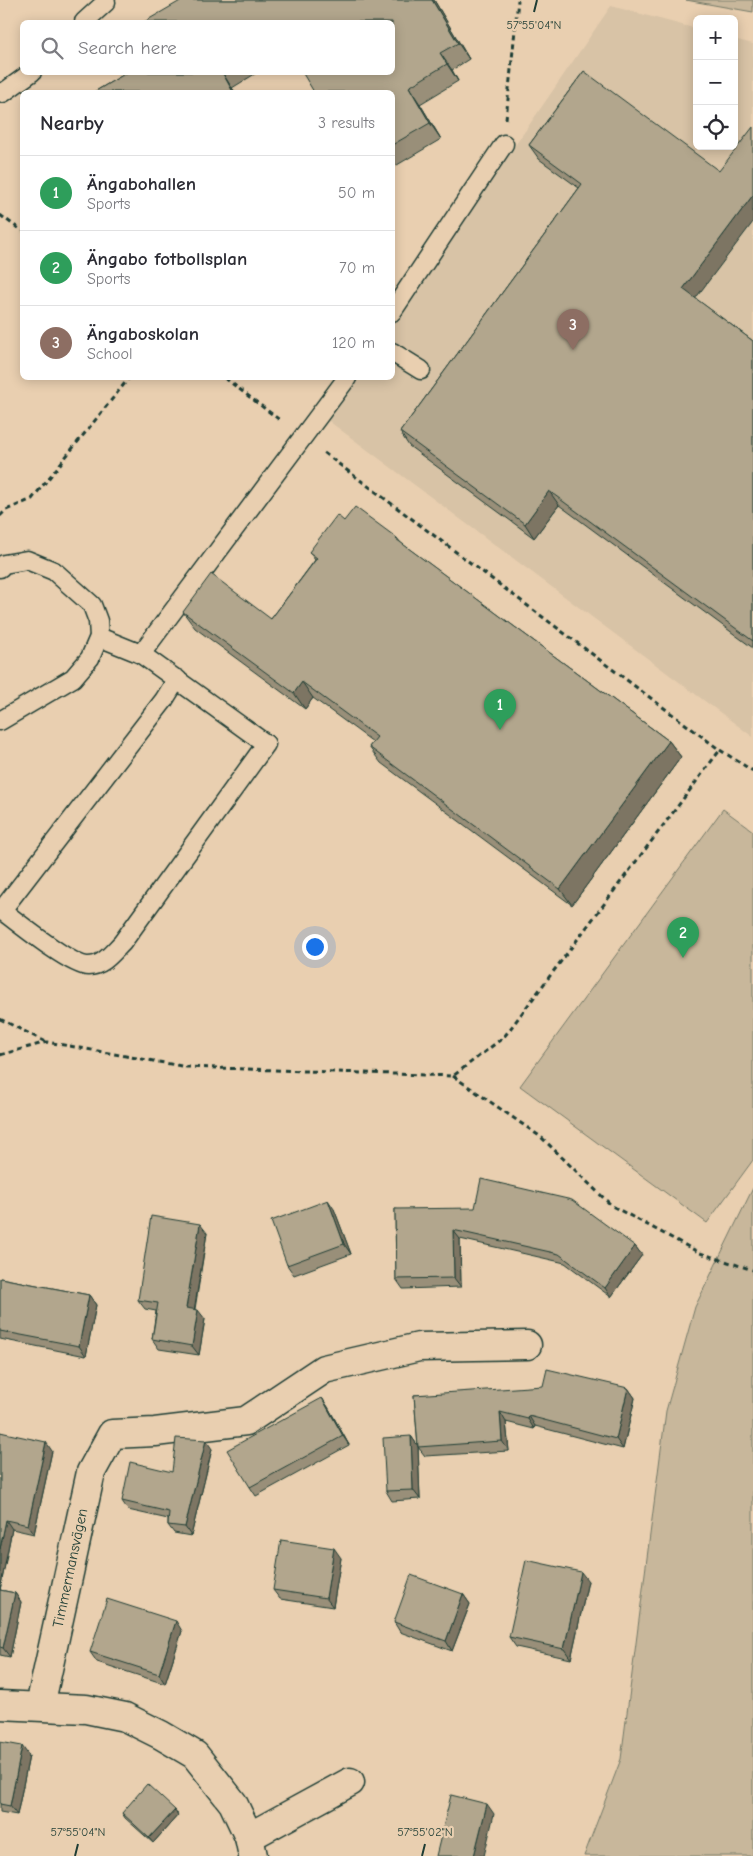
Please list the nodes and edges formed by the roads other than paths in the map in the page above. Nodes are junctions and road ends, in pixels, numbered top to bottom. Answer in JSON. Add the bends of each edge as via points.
{"nodes":[{"id":1,"x":106,"y":2,"type":"dead end"},
{"id":2,"x":86,"y":20,"type":"edge"},
{"id":3,"x":28,"y":75,"type":"edge"},
{"id":4,"x":0,"y":92,"type":"edge"},
{"id":5,"x":504,"y":144,"type":"road end"},
{"id":6,"x":395,"y":308,"type":"edge"},
{"id":7,"x":395,"y":354,"type":"edge"},
{"id":8,"x":421,"y":370,"type":"dead end"},
{"id":9,"x":346,"y":380,"type":"edge"},
{"id":10,"x":0,"y":568,"type":"edge"},
{"id":11,"x":99,"y":637,"type":"junction"},
{"id":12,"x":141,"y":654,"type":"junction"},
{"id":13,"x":177,"y":680,"type":"junction"},
{"id":14,"x":0,"y":720,"type":"edge"},
{"id":15,"x":1,"y":910,"type":"edge"},
{"id":16,"x":527,"y":1345,"type":"dead end"},
{"id":17,"x":0,"y":1705,"type":"edge"},
{"id":18,"x":40,"y":1706,"type":"junction"},
{"id":19,"x":350,"y":1782,"type":"dead end"},
{"id":20,"x":251,"y":1847,"type":"edge"}],
"edges":[{"from":1,"to":2,"type":"lane"},
{"from":3,"to":4,"type":"lane"},
{"from":5,"to":6,"type":"lane"},
{"from":7,"to":8,"type":"lane"},
{"from":9,"to":12,"type":"lane"},
{"from":10,"to":11,"type":"lane","via":[[4,564],[27,560],[54,572],[92,605],[98,620]]},
{"from":11,"to":12,"type":"lane"},
{"from":11,"to":14,"type":"lane","via":[[90,658],[73,678]]},
{"from":12,"to":13,"type":"lane"},
{"from":13,"to":15,"type":"lane"},
{"from":13,"to":15,"type":"lane","via":[[266,744],[122,943],[102,963],[86,966],[65,956]]},
{"from":16,"to":18,"type":"street","name":"Timmermansvägen","via":[[419,1347],[324,1369],[246,1421],[112,1434],[91,1472]]},
{"from":17,"to":18,"type":"street"},
{"from":18,"to":20,"type":"street","via":[[86,1709],[125,1717],[195,1755],[233,1804]]},
{"from":19,"to":20,"type":"street"}]}
